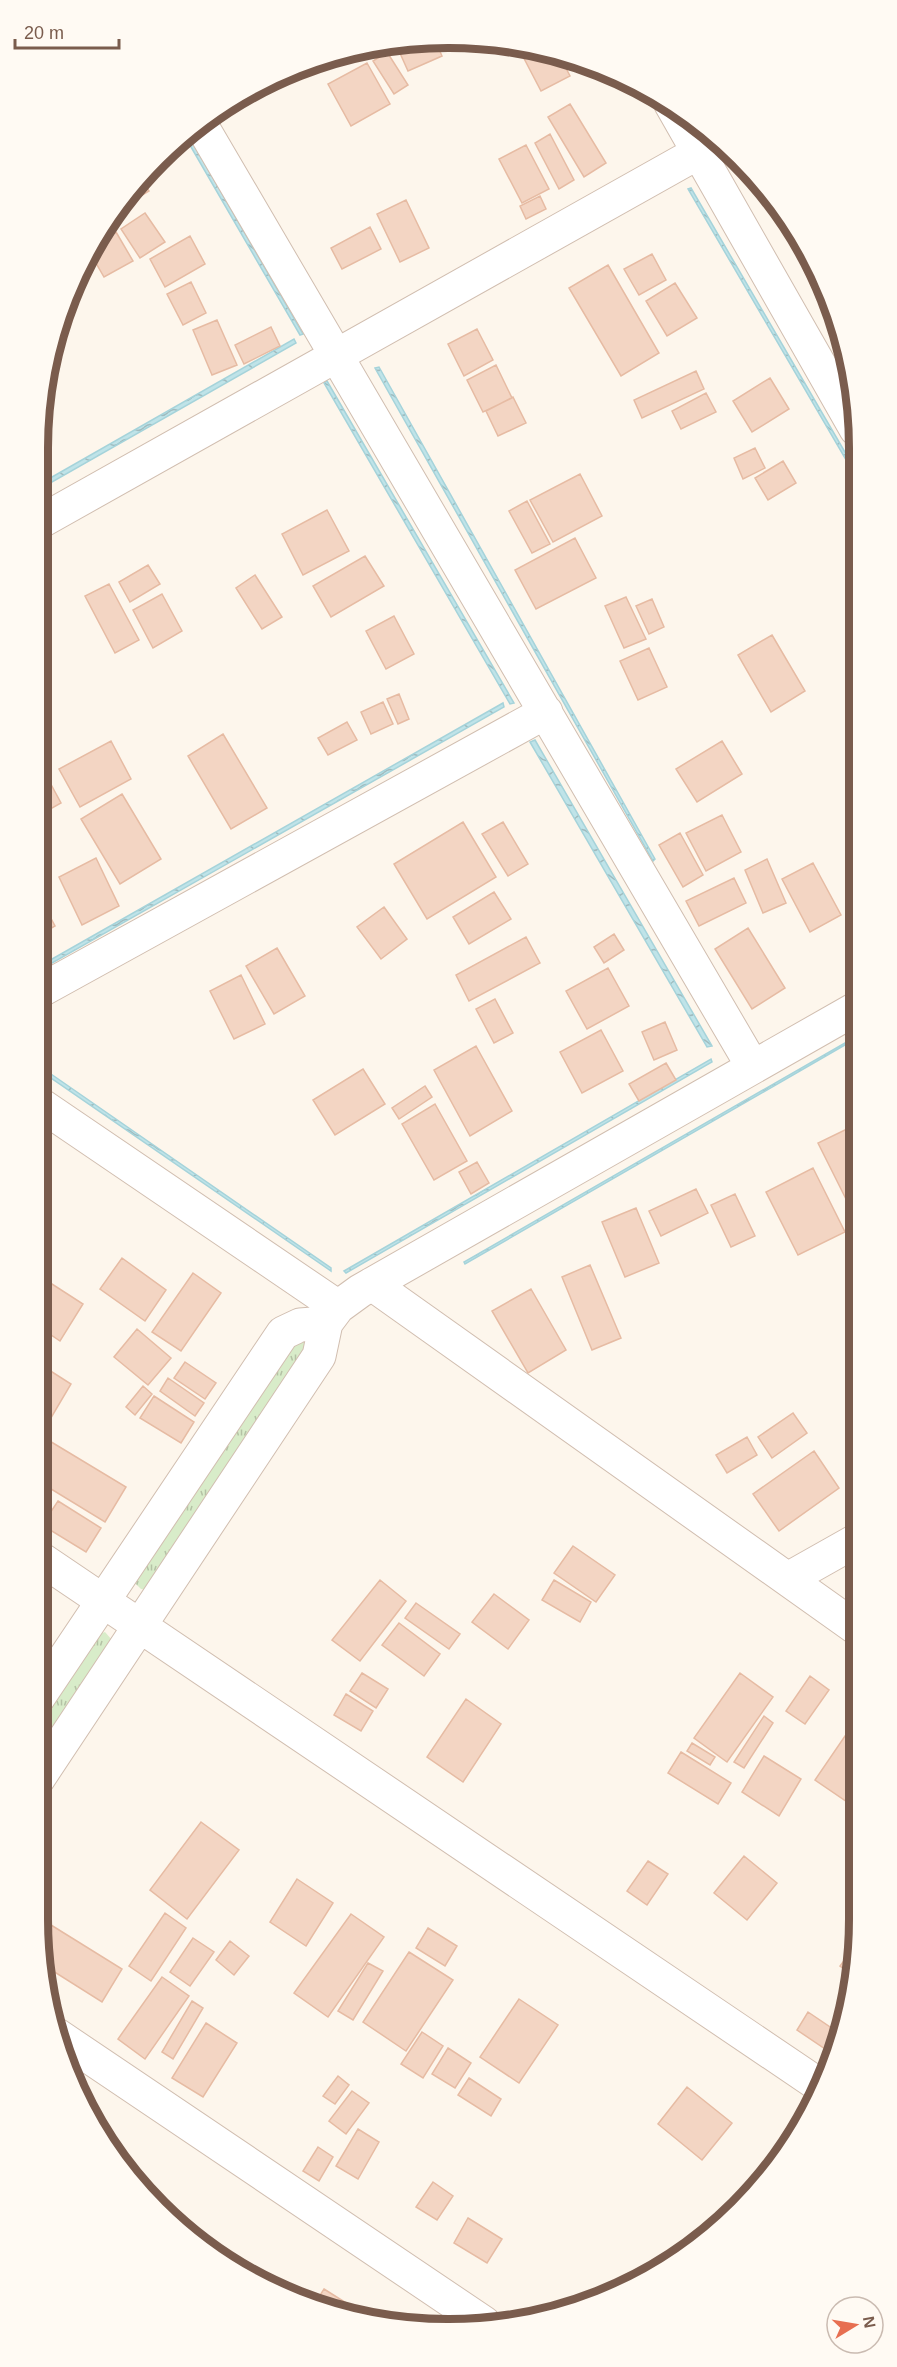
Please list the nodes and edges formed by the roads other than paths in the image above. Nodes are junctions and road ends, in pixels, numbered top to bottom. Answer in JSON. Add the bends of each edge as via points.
{"nodes":[{"id":1,"x":205,"y":131,"type":"edge"},
{"id":2,"x":697,"y":135,"type":"edge"},
{"id":3,"x":708,"y":148,"type":"edge"},
{"id":4,"x":336,"y":356,"type":"junction"},
{"id":5,"x":847,"y":412,"type":"edge"},
{"id":6,"x":48,"y":517,"type":"edge"},
{"id":7,"x":546,"y":712,"type":"junction"},
{"id":8,"x":48,"y":986,"type":"edge"},
{"id":9,"x":849,"y":1013,"type":"edge"},
{"id":10,"x":753,"y":1067,"type":"junction"},
{"id":11,"x":48,"y":1110,"type":"edge"},
{"id":12,"x":372,"y":1284,"type":"junction"},
{"id":13,"x":332,"y":1315,"type":"junction"},
{"id":14,"x":849,"y":1545,"type":"edge"},
{"id":15,"x":48,"y":1564,"type":"edge"},
{"id":16,"x":788,"y":1579,"type":"junction"},
{"id":17,"x":103,"y":1600,"type":"junction"},
{"id":18,"x":849,"y":1623,"type":"edge"},
{"id":19,"x":140,"y":1625,"type":"junction"},
{"id":20,"x":48,"y":1683,"type":"edge"},
{"id":21,"x":48,"y":1764,"type":"edge"},
{"id":22,"x":68,"y":2042,"type":"edge"},
{"id":23,"x":814,"y":2082,"type":"edge"},
{"id":24,"x":476,"y":2318,"type":"edge"}],
"edges":[{"from":1,"to":4,"type":"street"},
{"from":2,"to":3,"type":"street"},
{"from":3,"to":4,"type":"street"},
{"from":3,"to":5,"type":"street"},
{"from":4,"to":6,"type":"street"},
{"from":4,"to":7,"type":"street"},
{"from":7,"to":8,"type":"street"},
{"from":7,"to":10,"type":"street"},
{"from":9,"to":10,"type":"street"},
{"from":10,"to":12,"type":"street"},
{"from":11,"to":13,"type":"street"},
{"from":12,"to":13,"type":"street"},
{"from":12,"to":16,"type":"street"},
{"from":13,"to":17,"type":"street","via":[[283,1333]]},
{"from":13,"to":19,"type":"street","via":[[319,1356]]},
{"from":14,"to":16,"type":"street"},
{"from":15,"to":17,"type":"street"},
{"from":16,"to":18,"type":"street"},
{"from":17,"to":19,"type":"street"},
{"from":17,"to":20,"type":"street"},
{"from":19,"to":21,"type":"street"},
{"from":19,"to":23,"type":"street"},
{"from":22,"to":24,"type":"street"}]}
